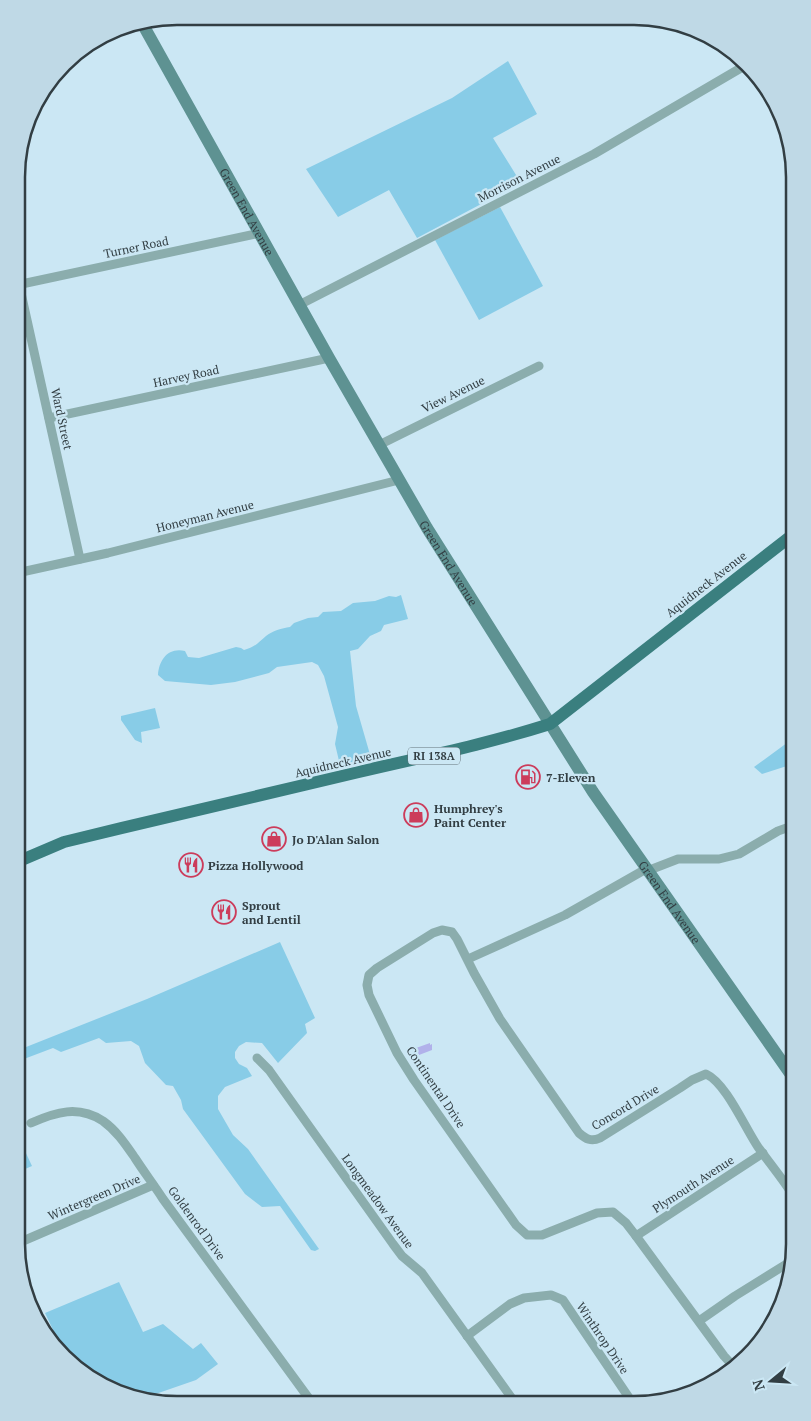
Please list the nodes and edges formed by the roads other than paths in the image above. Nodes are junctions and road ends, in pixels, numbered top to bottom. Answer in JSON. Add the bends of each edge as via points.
{"nodes":[{"id":1,"x":145,"y":29,"type":"edge"},
{"id":2,"x":740,"y":69,"type":"edge"},
{"id":3,"x":260,"y":233,"type":"junction"},
{"id":4,"x":25,"y":283,"type":"edge"},
{"id":5,"x":299,"y":305,"type":"junction"},
{"id":6,"x":25,"y":314,"type":"edge"},
{"id":7,"x":329,"y":358,"type":"junction"},
{"id":8,"x":539,"y":366,"type":"dead end"},
{"id":9,"x":49,"y":418,"type":"junction"},
{"id":10,"x":379,"y":445,"type":"junction"},
{"id":11,"x":399,"y":480,"type":"junction"},
{"id":12,"x":786,"y":540,"type":"edge"},
{"id":13,"x":80,"y":559,"type":"junction"},
{"id":14,"x":25,"y":571,"type":"edge"},
{"id":15,"x":550,"y":724,"type":"junction"},
{"id":16,"x":786,"y":828,"type":"edge"},
{"id":17,"x":25,"y":859,"type":"edge"},
{"id":18,"x":647,"y":870,"type":"junction"},
{"id":19,"x":468,"y":960,"type":"junction"},
{"id":20,"x":257,"y":1058,"type":"dead end"},
{"id":21,"x":786,"y":1068,"type":"edge"},
{"id":22,"x":32,"y":1123,"type":"dead end"},
{"id":23,"x":763,"y":1153,"type":"junction"},
{"id":24,"x":153,"y":1184,"type":"junction"},
{"id":25,"x":786,"y":1186,"type":"edge"},
{"id":26,"x":636,"y":1236,"type":"junction"},
{"id":27,"x":25,"y":1240,"type":"edge"},
{"id":28,"x":784,"y":1265,"type":"edge"},
{"id":29,"x":699,"y":1321,"type":"junction"},
{"id":30,"x":467,"y":1336,"type":"junction"},
{"id":31,"x":729,"y":1362,"type":"edge"},
{"id":32,"x":307,"y":1396,"type":"edge"},
{"id":33,"x":510,"y":1396,"type":"edge"},
{"id":34,"x":628,"y":1396,"type":"edge"}],
"edges":[{"from":1,"to":3,"type":"main road","name":"Green End Avenue"},
{"from":2,"to":5,"type":"street","name":"Morrison Avenue","via":[[594,154]]},
{"from":3,"to":4,"type":"street","name":"Turner Road"},
{"from":3,"to":5,"type":"main road","name":"Green End Avenue"},
{"from":5,"to":7,"type":"main road","name":"Green End Avenue"},
{"from":6,"to":9,"type":"street","name":"Ward Street"},
{"from":7,"to":9,"type":"street","name":"Harvey Road"},
{"from":7,"to":10,"type":"main road","name":"Green End Avenue"},
{"from":8,"to":10,"type":"street","name":"View Avenue"},
{"from":9,"to":13,"type":"street","name":"Ward Street"},
{"from":10,"to":11,"type":"main road","name":"Green End Avenue"},
{"from":11,"to":13,"type":"street","name":"Honeyman Avenue"},
{"from":11,"to":15,"type":"main road","name":"Green End Avenue"},
{"from":12,"to":15,"type":"main road","name":"Aquidneck Avenue","number":"RI 138A"},
{"from":13,"to":14,"type":"street","name":"Honeyman Avenue"},
{"from":15,"to":17,"type":"main road","name":"Aquidneck Avenue","number":"RI 138A","via":[[434,756],[64,842]]},
{"from":15,"to":18,"type":"main road","name":"Green End Avenue"},
{"from":16,"to":18,"type":"street","via":[[739,854],[719,859],[678,859]]},
{"from":18,"to":19,"type":"street","via":[[565,915]]},
{"from":18,"to":21,"type":"main road","name":"Green End Avenue"},
{"from":19,"to":23,"type":"street","name":"Concord Drive","via":[[500,1019],[584,1138],[594,1141],[600,1138],[706,1074],[724,1092]]},
{"from":19,"to":26,"type":"street","name":"Continental Drive","via":[[452,932],[442,930],[396,955],[369,975],[369,995],[397,1053],[493,1193],[527,1235],[542,1235],[597,1214],[613,1212]]},
{"from":20,"to":30,"type":"street","name":"Longmeadow Avenue","via":[[269,1070],[402,1256],[422,1273]]},
{"from":22,"to":24,"type":"street","name":"Goldenrod Drive","via":[[66,1112],[91,1115],[119,1136]]},
{"from":23,"to":25,"type":"street","name":"Concord Drive"},
{"from":23,"to":26,"type":"street","name":"Plymouth Avenue"},
{"from":24,"to":27,"type":"street","name":"Wintergreen Drive"},
{"from":24,"to":32,"type":"street","name":"Goldenrod Drive"},
{"from":26,"to":29,"type":"street","name":"Continental Drive"},
{"from":28,"to":29,"type":"street"},
{"from":29,"to":31,"type":"street","name":"Continental Drive"},
{"from":30,"to":33,"type":"street","name":"Longmeadow Avenue"},
{"from":30,"to":34,"type":"street","name":"Winthrop Drive","via":[[510,1304],[524,1298],[551,1295],[563,1300]]}]}
